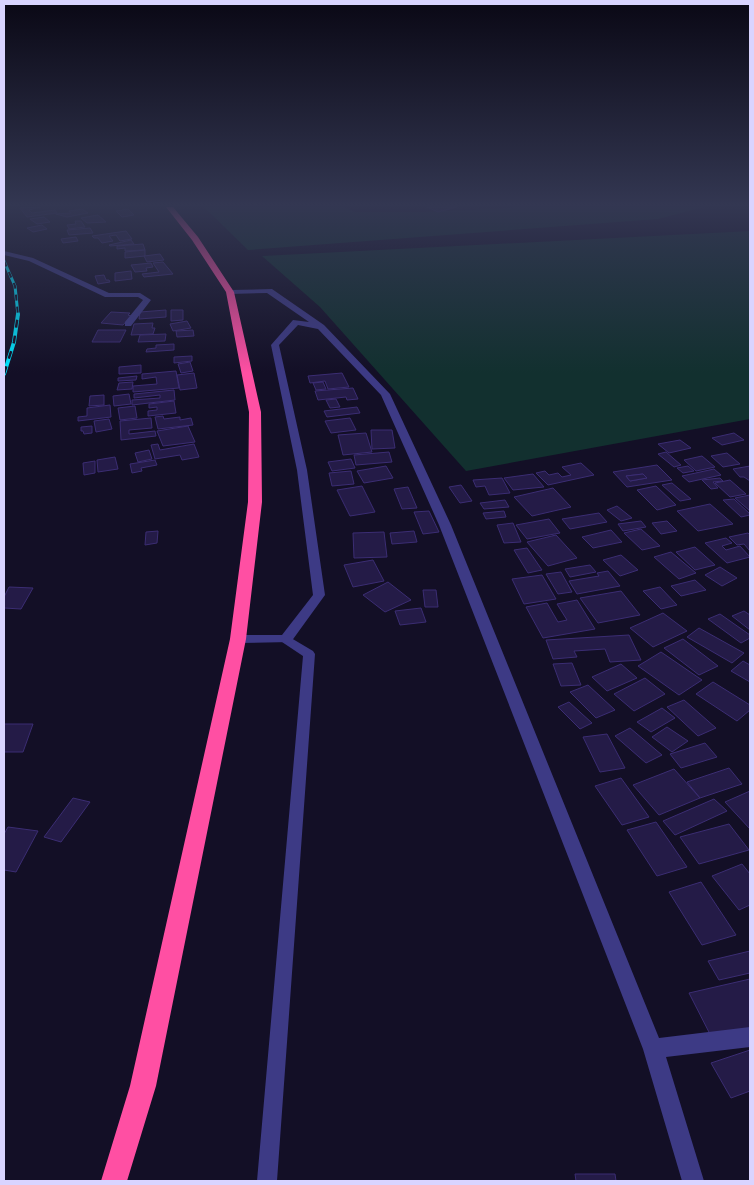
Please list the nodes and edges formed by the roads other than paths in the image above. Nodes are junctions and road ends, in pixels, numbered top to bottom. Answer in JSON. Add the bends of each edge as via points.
{"nodes":[{"id":1,"x":38,"y":262,"type":"edge"},
{"id":2,"x":210,"y":262,"type":"edge"},
{"id":3,"x":230,"y":292,"type":"junction"},
{"id":4,"x":128,"y":324,"type":"dead end"},
{"id":5,"x":321,"y":327,"type":"junction"},
{"id":6,"x":238,"y":639,"type":"junction"},
{"id":7,"x":286,"y":639,"type":"junction"},
{"id":8,"x":750,"y":1037,"type":"edge"},
{"id":9,"x":653,"y":1049,"type":"junction"},
{"id":10,"x":114,"y":1181,"type":"edge"},
{"id":11,"x":267,"y":1181,"type":"edge"},
{"id":12,"x":693,"y":1181,"type":"edge"}],
"edges":[{"from":1,"to":4,"type":"street","via":[[108,294],[140,295],[147,300]]},
{"from":2,"to":3,"type":"highway"},
{"from":3,"to":5,"type":"street","via":[[269,291]]},
{"from":3,"to":6,"type":"highway","via":[[255,412],[255,502]]},
{"from":5,"to":7,"type":"street","via":[[296,322],[275,345],[302,470],[319,595]]},
{"from":5,"to":9,"type":"street","via":[[384,394],[445,525]]},
{"from":6,"to":7,"type":"street"},
{"from":6,"to":10,"type":"highway","via":[[143,1086]]},
{"from":7,"to":11,"type":"lane","via":[[310,654]]},
{"from":8,"to":9,"type":"street"},
{"from":9,"to":12,"type":"street"}]}
